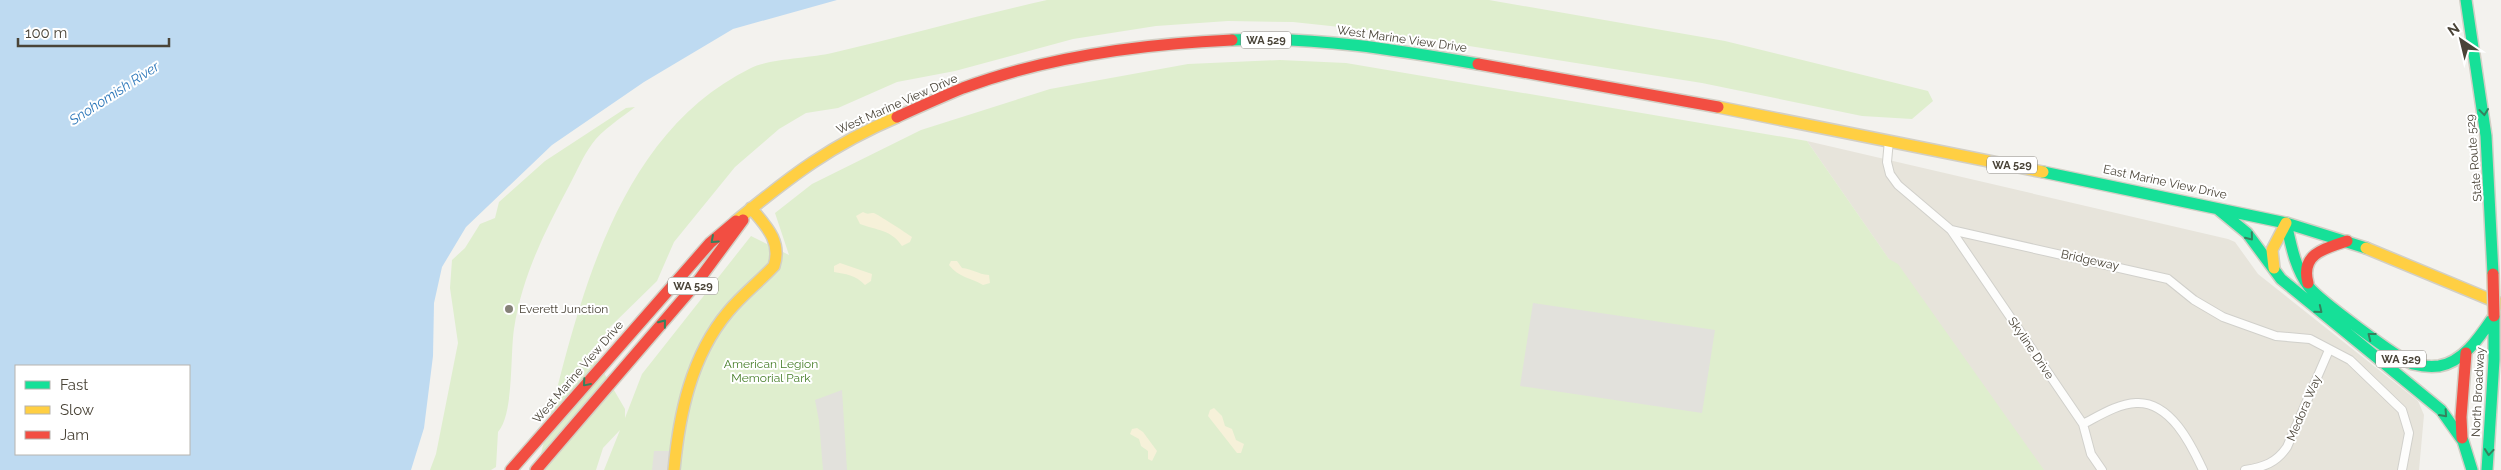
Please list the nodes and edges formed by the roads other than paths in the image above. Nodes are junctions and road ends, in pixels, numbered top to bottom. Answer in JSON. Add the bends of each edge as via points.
{"nodes":[{"id":1,"x":2466,"y":0,"type":"edge"},
{"id":2,"x":1812,"y":126,"type":"joint"},
{"id":3,"x":1889,"y":140,"type":"junction"},
{"id":4,"x":2212,"y":206,"type":"junction"},
{"id":5,"x":751,"y":208,"type":"junction"},
{"id":6,"x":2286,"y":223,"type":"junction"},
{"id":7,"x":1951,"y":230,"type":"junction"},
{"id":8,"x":2348,"y":241,"type":"junction"},
{"id":9,"x":2281,"y":279,"type":"junction"},
{"id":10,"x":2310,"y":288,"type":"junction"},
{"id":11,"x":2501,"y":304,"type":"edge"},
{"id":12,"x":2494,"y":316,"type":"junction"},
{"id":13,"x":2329,"y":350,"type":"junction"},
{"id":14,"x":2466,"y":353,"type":"junction"},
{"id":15,"x":2083,"y":424,"type":"junction"},
{"id":16,"x":2463,"y":441,"type":"junction"},
{"id":17,"x":511,"y":470,"type":"edge"},
{"id":18,"x":536,"y":470,"type":"edge"},
{"id":19,"x":674,"y":470,"type":"edge"},
{"id":20,"x":2102,"y":470,"type":"edge"},
{"id":21,"x":2203,"y":470,"type":"edge"},
{"id":22,"x":2245,"y":470,"type":"edge"},
{"id":23,"x":2402,"y":470,"type":"edge"},
{"id":24,"x":2472,"y":470,"type":"edge"},
{"id":25,"x":2487,"y":470,"type":"edge"}],
"edges":[{"from":1,"to":12,"type":"main road","name":"State Route 529","one_way":true,"bridge":true,"via":[[2478,64],[2492,201]]},
{"from":2,"to":3,"type":"main road","name":"East Marine View Drive","number":"WA 529"},
{"from":2,"to":5,"type":"main road","name":"West Marine View Drive","number":"WA 529","via":[[1388,49],[1255,39],[1171,43],[1103,52],[1028,68],[964,88],[910,110],[826,152]]},
{"from":3,"to":4,"type":"main road","name":"East Marine View Drive","number":"WA 529"},
{"from":3,"to":7,"type":"street","name":"Bridgeway","via":[[1887,162],[1894,180],[1915,202]]},
{"from":4,"to":6,"type":"main road","name":"East Marine View Drive","number":"WA 529"},
{"from":4,"to":9,"type":"main road","one_way":true,"via":[[2247,233]]},
{"from":5,"to":17,"type":"main road","name":"West Marine View Drive","number":"WA 529","one_way":true,"via":[[710,243]]},
{"from":18,"to":5,"type":"main road","name":"West Marine View Drive","number":"WA 529","one_way":true,"via":[[632,361],[729,242]]},
{"from":5,"to":19,"type":"main road","via":[[776,242],[778,257],[770,271],[724,317],[702,352],[682,408]]},
{"from":6,"to":8,"type":"main road","name":"East Marine View Drive","number":"WA 529"},
{"from":6,"to":9,"type":"main road","via":[[2271,254],[2272,264]]},
{"from":6,"to":10,"type":"main road","number":"WA 529","via":[[2295,261]]},
{"from":7,"to":13,"type":"street","name":"Bridgeway","via":[[2168,279],[2222,317],[2276,336],[2310,339]]},
{"from":7,"to":15,"type":"street","name":"Skyline Drive"},
{"from":8,"to":10,"type":"main road","via":[[2323,248],[2312,257],[2306,272]]},
{"from":8,"to":11,"type":"main road","name":"East Marine View Drive","number":"WA 529","via":[[2434,273]]},
{"from":9,"to":16,"type":"main road","one_way":true,"via":[[2433,402]]},
{"from":14,"to":10,"type":"main road","number":"WA 529","one_way":true,"via":[[2439,365],[2409,362],[2395,355]]},
{"from":12,"to":14,"type":"main road","number":"WA 529"},
{"from":12,"to":25,"type":"main road","name":"North Broadway","one_way":true},
{"from":13,"to":22,"type":"street","name":"Medora Way","via":[[2288,447],[2279,459],[2262,468]]},
{"from":13,"to":23,"type":"street","name":"Bridgeway","via":[[2350,360],[2402,410],[2409,433]]},
{"from":14,"to":16,"type":"main road"},
{"from":15,"to":20,"type":"street","name":"Skyline Drive","via":[[2091,454]]},
{"from":15,"to":21,"type":"street","via":[[2109,410],[2136,403],[2157,408],[2172,419],[2195,452]]},
{"from":16,"to":24,"type":"main road"}]}
